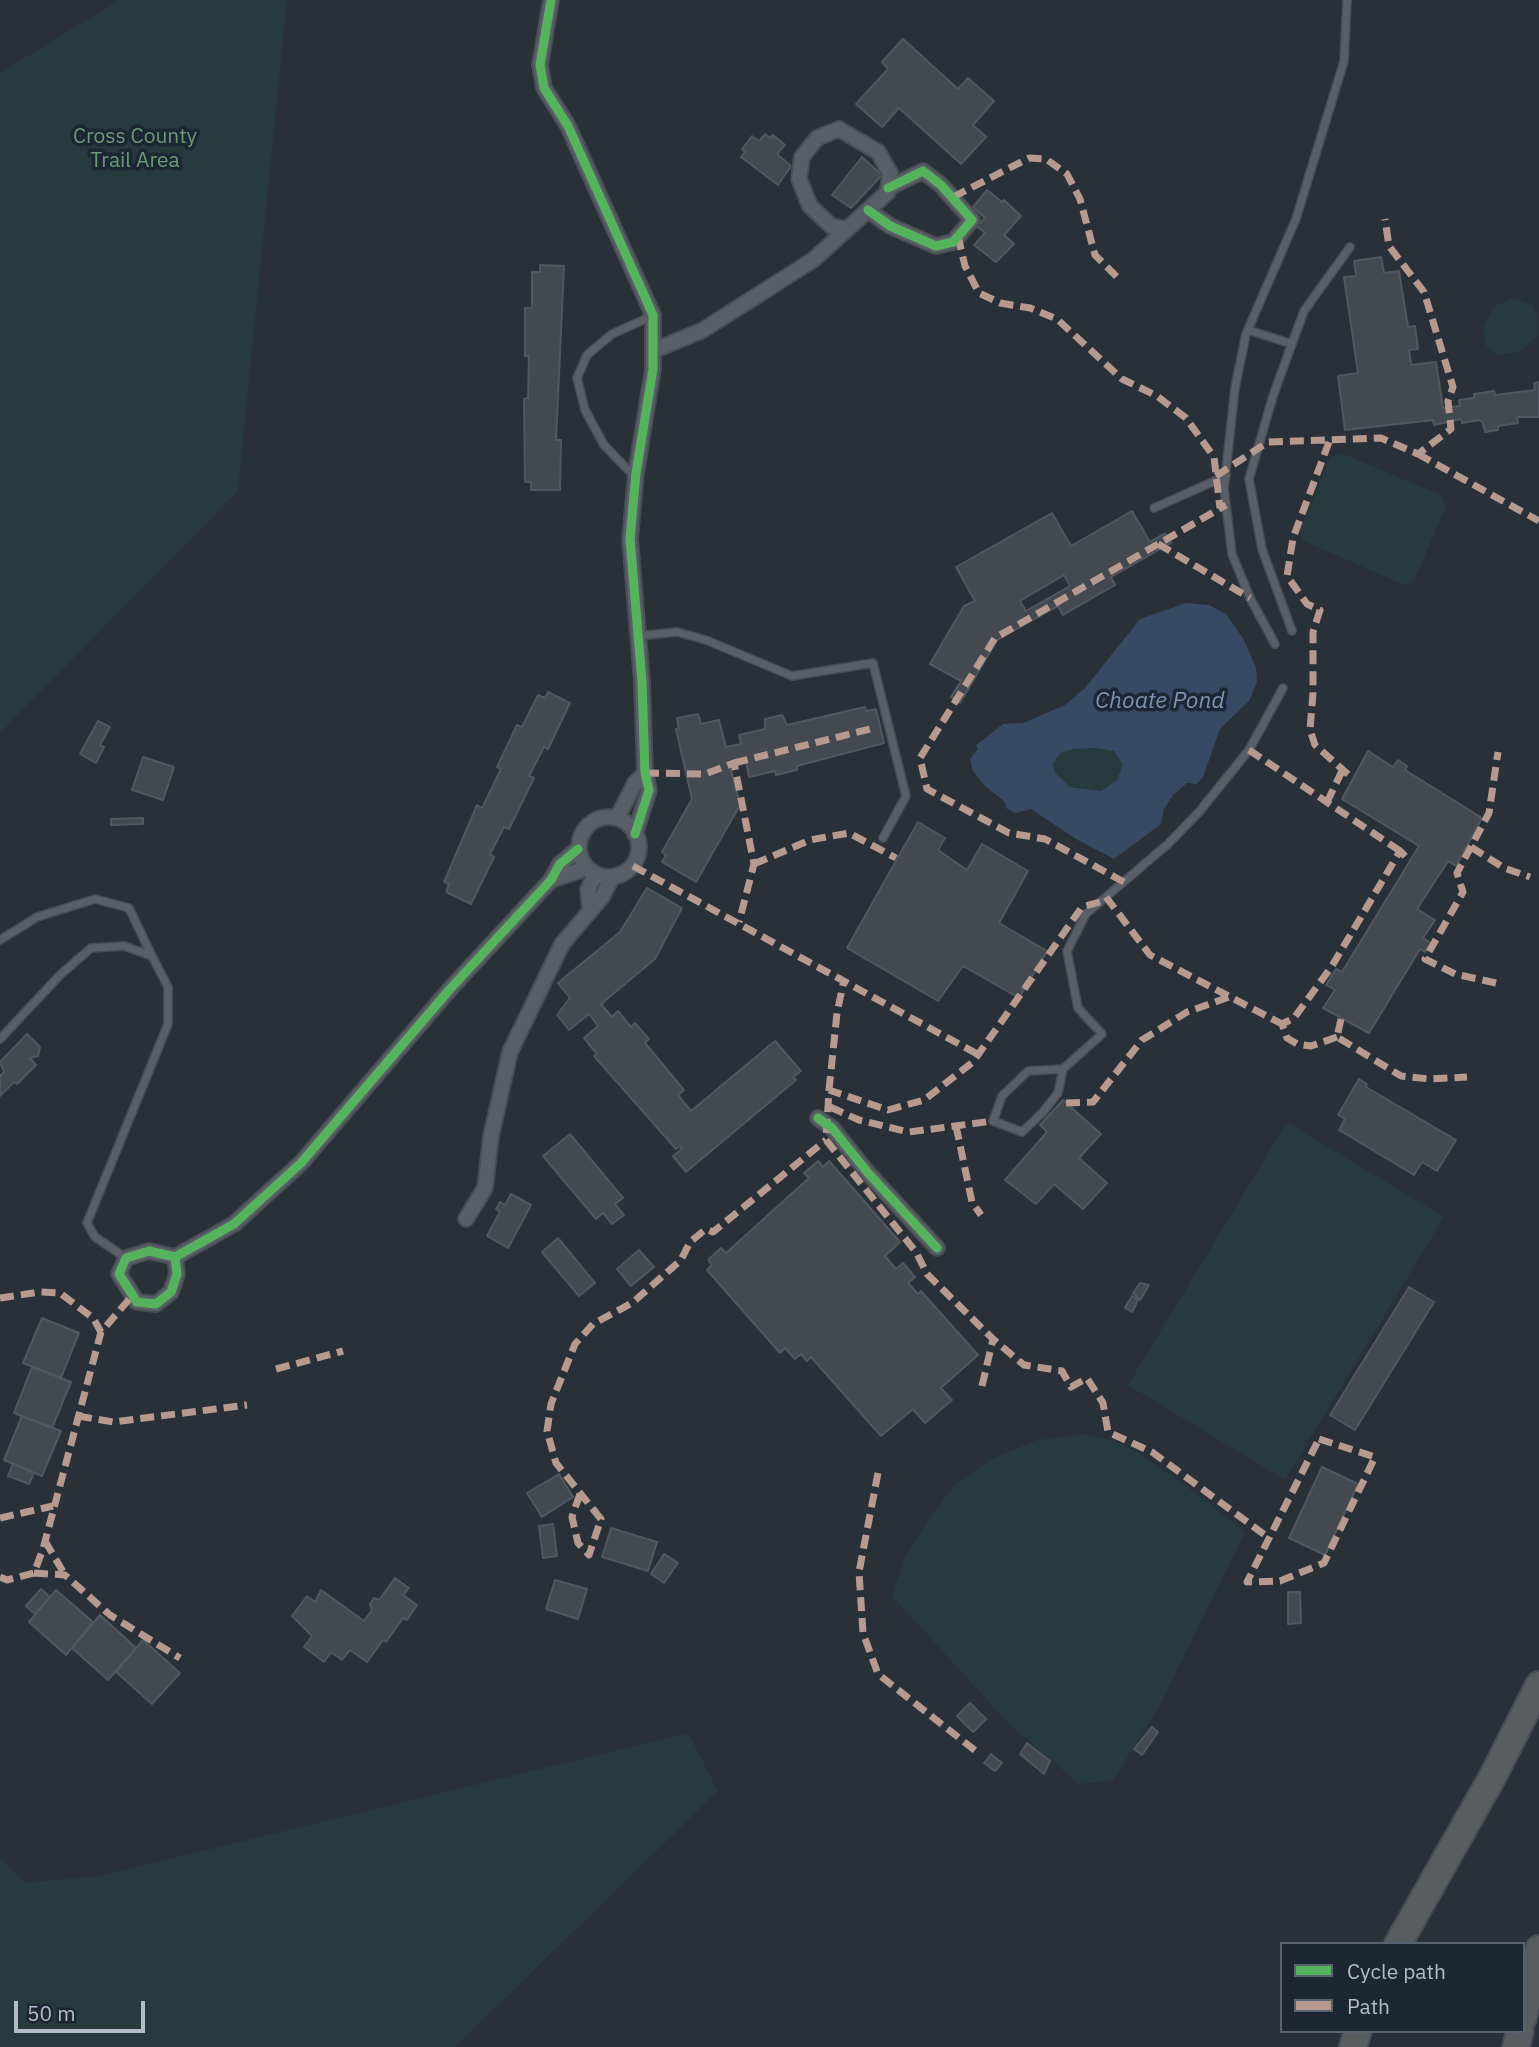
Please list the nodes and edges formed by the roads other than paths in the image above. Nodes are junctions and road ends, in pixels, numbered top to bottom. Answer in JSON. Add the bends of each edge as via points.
{"nodes":[{"id":1,"x":551,"y":0,"type":"edge"},
{"id":2,"x":1347,"y":0,"type":"edge"},
{"id":3,"x":888,"y":188,"type":"junction"},
{"id":4,"x":868,"y":210,"type":"junction"},
{"id":5,"x":846,"y":229,"type":"junction"},
{"id":6,"x":1350,"y":247,"type":"dead end"},
{"id":7,"x":653,"y":315,"type":"junction"},
{"id":8,"x":1248,"y":330,"type":"junction"},
{"id":9,"x":1292,"y":344,"type":"junction"},
{"id":10,"x":653,"y":351,"type":"junction"},
{"id":11,"x":636,"y":472,"type":"junction"},
{"id":12,"x":1226,"y":476,"type":"junction"},
{"id":13,"x":1154,"y":508,"type":"dead end"},
{"id":14,"x":1292,"y":631,"type":"dead end"},
{"id":15,"x":637,"y":636,"type":"junction"},
{"id":16,"x":1275,"y":644,"type":"dead end"},
{"id":17,"x":1283,"y":688,"type":"dead end"},
{"id":18,"x":645,"y":773,"type":"junction"},
{"id":19,"x":617,"y":818,"type":"junction"},
{"id":20,"x":635,"y":834,"type":"junction"},
{"id":21,"x":883,"y":838,"type":"dead end"},
{"id":22,"x":579,"y":849,"type":"junction"},
{"id":23,"x":591,"y":871,"type":"junction"},
{"id":24,"x":612,"y":877,"type":"junction"},
{"id":25,"x":551,"y":880,"type":"junction"},
{"id":26,"x":590,"y":908,"type":"junction"},
{"id":27,"x":0,"y":940,"type":"edge"},
{"id":28,"x":152,"y":956,"type":"junction"},
{"id":29,"x":0,"y":1039,"type":"edge"},
{"id":30,"x":1063,"y":1069,"type":"junction"},
{"id":31,"x":818,"y":1118,"type":"dead end"},
{"id":32,"x":466,"y":1219,"type":"dead end"},
{"id":33,"x":937,"y":1248,"type":"dead end"},
{"id":34,"x":175,"y":1257,"type":"junction"},
{"id":35,"x":126,"y":1258,"type":"junction"},
{"id":36,"x":1539,"y":1685,"type":"edge"},
{"id":37,"x":1399,"y":1942,"type":"edge"},
{"id":38,"x":1539,"y":1949,"type":"edge"},
{"id":39,"x":1525,"y":2009,"type":"edge"}],
"edges":[{"from":1,"to":7,"type":"street","via":[[540,65],[544,88],[568,126]]},
{"from":2,"to":8,"type":"lane","via":[[1344,61],[1338,82],[1296,219]]},
{"from":3,"to":4,"type":"street"},
{"from":3,"to":4,"type":"street","via":[[923,171],[972,220],[953,242],[936,246],[890,226]]},
{"from":3,"to":5,"type":"street","via":[[890,173],[878,152],[839,129],[817,138],[802,157],[799,179],[810,206],[831,226]]},
{"from":4,"to":5,"type":"street"},
{"from":5,"to":10,"type":"street","via":[[813,260],[703,330]]},
{"from":6,"to":9,"type":"lane","via":[[1304,311]]},
{"from":7,"to":10,"type":"street"},
{"from":7,"to":11,"type":"lane","via":[[612,334],[587,355],[577,378],[585,410],[604,444],[628,470]]},
{"from":8,"to":9,"type":"lane"},
{"from":8,"to":12,"type":"lane","via":[[1235,388]]},
{"from":9,"to":14,"type":"lane","via":[[1249,479],[1262,549]]},
{"from":10,"to":11,"type":"street"},
{"from":11,"to":15,"type":"street","via":[[630,538]]},
{"from":12,"to":13,"type":"lane"},
{"from":12,"to":16,"type":"lane","via":[[1232,554]]},
{"from":15,"to":18,"type":"street"},
{"from":15,"to":21,"type":"lane","via":[[677,632],[792,676],[873,663],[906,796]]},
{"from":17,"to":30,"type":"lane","via":[[1249,750],[1199,812],[1086,914],[1067,951],[1078,1009],[1102,1034]]},
{"from":18,"to":19,"type":"street"},
{"from":18,"to":20,"type":"street","via":[[649,790]]},
{"from":19,"to":20,"type":"street"},
{"from":19,"to":22,"type":"street","via":[[590,824],[583,831]]},
{"from":20,"to":24,"type":"street","via":[[637,858],[627,871]]},
{"from":22,"to":23,"type":"street"},
{"from":22,"to":25,"type":"street","via":[[560,864]]},
{"from":23,"to":24,"type":"street"},
{"from":23,"to":25,"type":"street"},
{"from":23,"to":26,"type":"street"},
{"from":24,"to":26,"type":"street"},
{"from":25,"to":34,"type":"street","via":[[450,989],[301,1163],[234,1224]]},
{"from":26,"to":32,"type":"street","via":[[562,944],[510,1052],[491,1136],[485,1188]]},
{"from":27,"to":28,"type":"lane","via":[[37,918],[94,899],[129,908]]},
{"from":28,"to":29,"type":"lane","via":[[124,946],[91,948]]},
{"from":28,"to":35,"type":"lane","via":[[167,987],[168,1024],[87,1223],[95,1237]]},
{"from":30,"to":30,"type":"lane","via":[[1028,1071],[1002,1097],[993,1121],[1022,1132],[1058,1093]]},
{"from":31,"to":33,"type":"street","via":[[832,1128]]},
{"from":34,"to":35,"type":"street","via":[[149,1251]]},
{"from":34,"to":35,"type":"street","via":[[177,1274],[171,1292],[156,1304],[131,1297],[119,1274]]},
{"from":36,"to":37,"type":"highway"},
{"from":38,"to":39,"type":"highway"}]}
